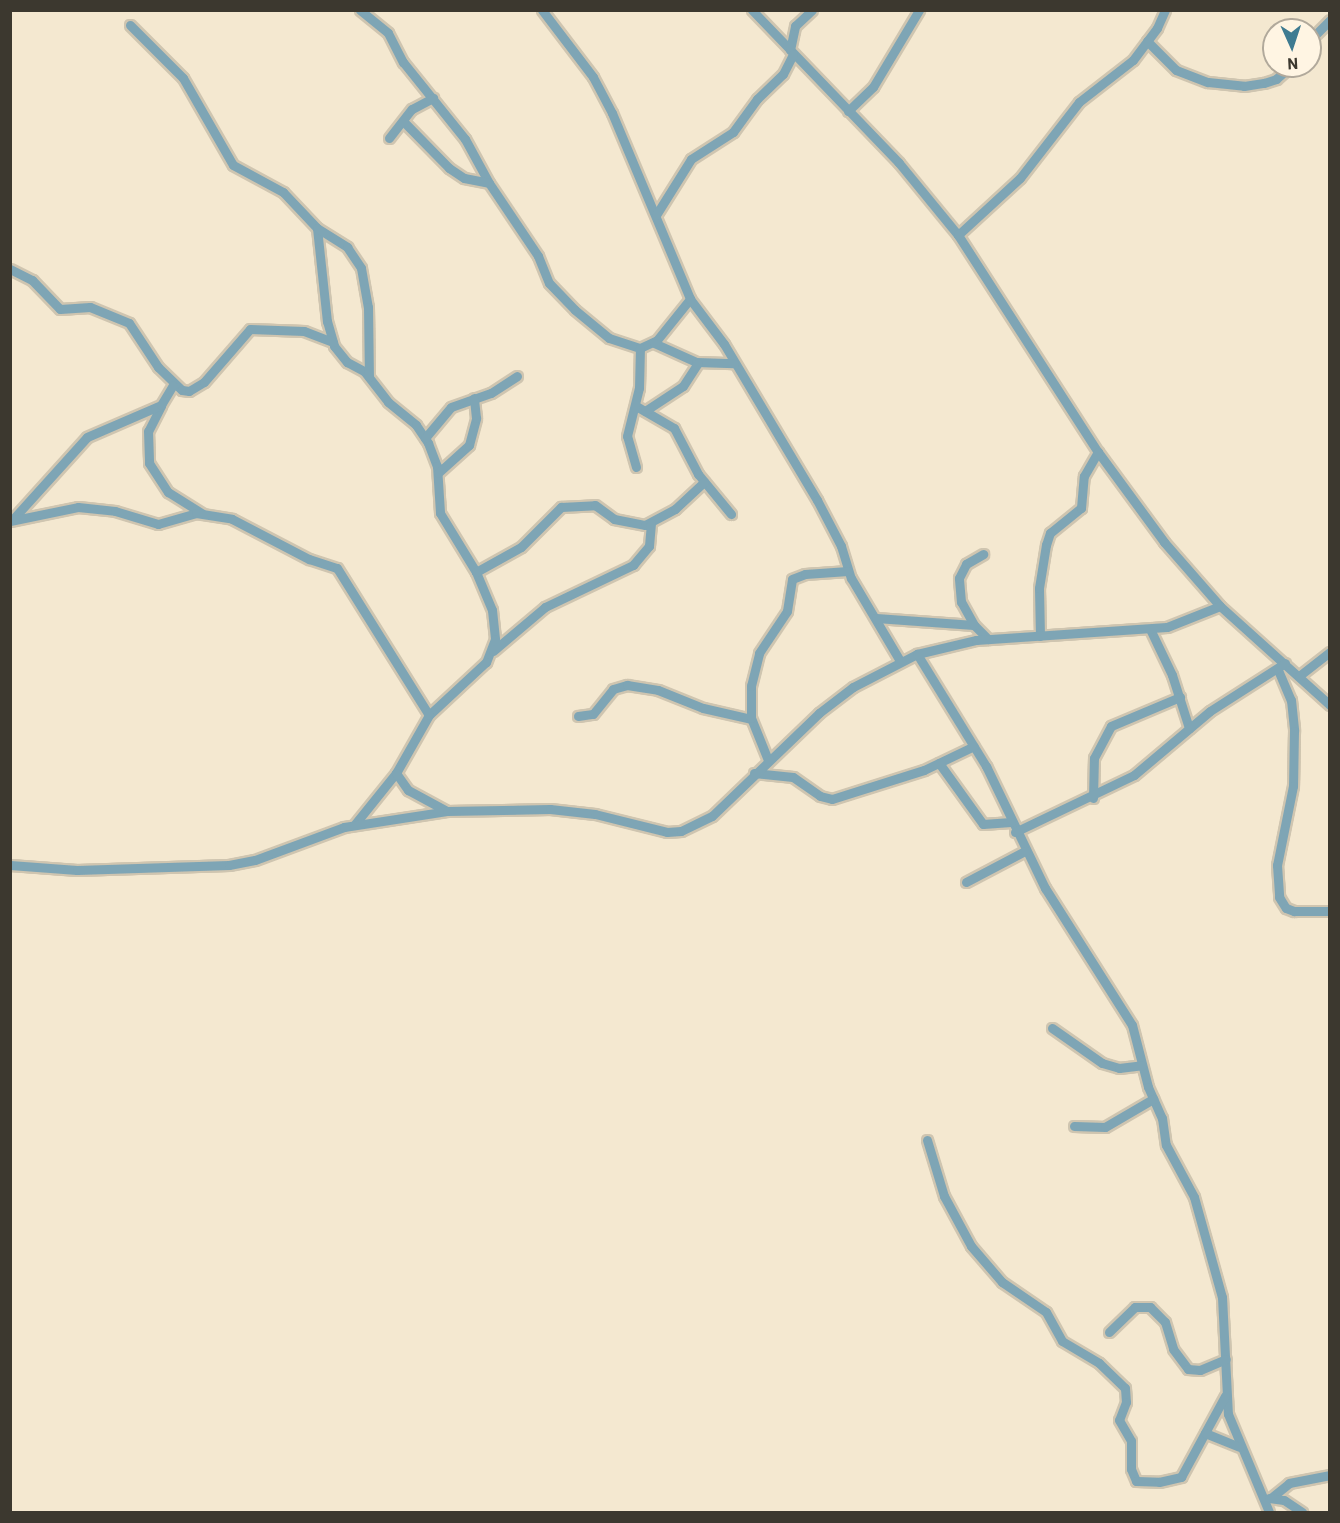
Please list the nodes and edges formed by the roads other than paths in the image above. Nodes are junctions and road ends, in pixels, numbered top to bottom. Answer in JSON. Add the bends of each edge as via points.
{"nodes":[{"id":1,"x":360,"y":10,"type":"edge"},
{"id":2,"x":542,"y":10,"type":"edge"},
{"id":3,"x":752,"y":10,"type":"edge"},
{"id":4,"x":812,"y":10,"type":"edge"},
{"id":5,"x":919,"y":10,"type":"edge"},
{"id":6,"x":1165,"y":10,"type":"edge"},
{"id":7,"x":130,"y":25,"type":"dead end"},
{"id":8,"x":1147,"y":41,"type":"junction"},
{"id":9,"x":792,"y":52,"type":"junction"},
{"id":10,"x":1272,"y":78,"type":"edge"},
{"id":11,"x":433,"y":98,"type":"junction"},
{"id":12,"x":848,"y":111,"type":"junction"},
{"id":13,"x":403,"y":121,"type":"junction"},
{"id":14,"x":389,"y":138,"type":"dead end"},
{"id":15,"x":489,"y":183,"type":"junction"},
{"id":16,"x":656,"y":216,"type":"junction"},
{"id":17,"x":317,"y":228,"type":"junction"},
{"id":18,"x":958,"y":235,"type":"junction"},
{"id":19,"x":10,"y":269,"type":"edge"},
{"id":20,"x":690,"y":298,"type":"junction"},
{"id":21,"x":333,"y":342,"type":"junction"},
{"id":22,"x":654,"y":343,"type":"junction"},
{"id":23,"x":640,"y":348,"type":"junction"},
{"id":24,"x":698,"y":363,"type":"junction"},
{"id":25,"x":734,"y":363,"type":"junction"},
{"id":26,"x":517,"y":375,"type":"dead end"},
{"id":27,"x":369,"y":377,"type":"junction"},
{"id":28,"x":174,"y":385,"type":"junction"},
{"id":29,"x":474,"y":398,"type":"junction"},
{"id":30,"x":161,"y":405,"type":"junction"},
{"id":31,"x":641,"y":408,"type":"junction"},
{"id":32,"x":425,"y":438,"type":"junction"},
{"id":33,"x":1098,"y":452,"type":"junction"},
{"id":34,"x":636,"y":467,"type":"dead end"},
{"id":35,"x":438,"y":473,"type":"junction"},
{"id":36,"x":704,"y":483,"type":"junction"},
{"id":37,"x":202,"y":513,"type":"junction"},
{"id":38,"x":731,"y":514,"type":"dead end"},
{"id":39,"x":651,"y":523,"type":"junction"},
{"id":40,"x":983,"y":554,"type":"dead end"},
{"id":41,"x":848,"y":571,"type":"junction"},
{"id":42,"x":476,"y":572,"type":"junction"},
{"id":43,"x":1220,"y":606,"type":"junction"},
{"id":44,"x":876,"y":618,"type":"junction"},
{"id":45,"x":974,"y":625,"type":"junction"},
{"id":46,"x":1150,"y":629,"type":"junction"},
{"id":47,"x":1040,"y":636,"type":"junction"},
{"id":48,"x":987,"y":639,"type":"junction"},
{"id":49,"x":492,"y":652,"type":"junction"},
{"id":50,"x":1329,"y":652,"type":"edge"},
{"id":51,"x":917,"y":654,"type":"junction"},
{"id":52,"x":900,"y":661,"type":"junction"},
{"id":53,"x":1282,"y":666,"type":"junction"},
{"id":54,"x":1299,"y":676,"type":"junction"},
{"id":55,"x":1180,"y":697,"type":"junction"},
{"id":56,"x":1329,"y":705,"type":"edge"},
{"id":57,"x":429,"y":715,"type":"junction"},
{"id":58,"x":578,"y":716,"type":"dead end"},
{"id":59,"x":751,"y":719,"type":"junction"},
{"id":60,"x":1189,"y":728,"type":"junction"},
{"id":61,"x":974,"y":746,"type":"junction"},
{"id":62,"x":768,"y":760,"type":"junction"},
{"id":63,"x":939,"y":763,"type":"junction"},
{"id":64,"x":396,"y":773,"type":"junction"},
{"id":65,"x":754,"y":773,"type":"junction"},
{"id":66,"x":1093,"y":798,"type":"junction"},
{"id":67,"x":447,"y":811,"type":"junction"},
{"id":68,"x":1011,"y":822,"type":"junction"},
{"id":69,"x":355,"y":824,"type":"junction"},
{"id":70,"x":1015,"y":832,"type":"junction"},
{"id":71,"x":1025,"y":851,"type":"junction"},
{"id":72,"x":10,"y":865,"type":"edge"},
{"id":73,"x":966,"y":882,"type":"dead end"},
{"id":74,"x":1329,"y":911,"type":"edge"},
{"id":75,"x":1052,"y":1028,"type":"dead end"},
{"id":76,"x":1142,"y":1065,"type":"junction"},
{"id":77,"x":1153,"y":1099,"type":"junction"},
{"id":78,"x":1074,"y":1126,"type":"dead end"},
{"id":79,"x":927,"y":1140,"type":"dead end"},
{"id":80,"x":1109,"y":1332,"type":"dead end"},
{"id":81,"x":1226,"y":1359,"type":"junction"},
{"id":82,"x":1226,"y":1394,"type":"junction"},
{"id":83,"x":1205,"y":1433,"type":"junction"},
{"id":84,"x":1239,"y":1447,"type":"junction"},
{"id":85,"x":1329,"y":1475,"type":"edge"},
{"id":86,"x":1268,"y":1499,"type":"junction"},
{"id":87,"x":1269,"y":1512,"type":"edge"},
{"id":88,"x":1302,"y":1512,"type":"edge"}],
"edges":[{"from":1,"to":11,"type":"street","via":[[384,28],[403,62]]},
{"from":2,"to":16,"type":"street","via":[[592,77]]},
{"from":3,"to":9,"type":"street"},
{"from":4,"to":9,"type":"street","via":[[795,26]]},
{"from":5,"to":12,"type":"street","via":[[873,87]]},
{"from":6,"to":8,"type":"street"},
{"from":7,"to":17,"type":"street","via":[[183,78],[233,165],[283,192]]},
{"from":8,"to":10,"type":"street","via":[[1176,70],[1208,82],[1244,86]]},
{"from":8,"to":18,"type":"street","via":[[1133,60],[1079,102],[1020,178]]},
{"from":9,"to":12,"type":"street"},
{"from":9,"to":16,"type":"street","via":[[783,74],[757,99],[733,132],[691,159]]},
{"from":11,"to":13,"type":"street","via":[[412,110]]},
{"from":11,"to":15,"type":"street","via":[[465,139]]},
{"from":12,"to":18,"type":"street","via":[[899,163]]},
{"from":13,"to":14,"type":"street"},
{"from":13,"to":15,"type":"street","via":[[458,174]]},
{"from":15,"to":23,"type":"street","via":[[531,245],[558,295],[609,338]]},
{"from":16,"to":20,"type":"street"},
{"from":17,"to":21,"type":"street"},
{"from":17,"to":27,"type":"street","via":[[347,247],[361,268],[368,307]]},
{"from":18,"to":33,"type":"street"},
{"from":19,"to":28,"type":"street","via":[[32,280],[60,309],[90,307],[129,323]]},
{"from":20,"to":22,"type":"street"},
{"from":20,"to":25,"type":"street"},
{"from":21,"to":27,"type":"street","via":[[341,356]]},
{"from":21,"to":28,"type":"street","via":[[304,331],[250,329],[198,387],[182,390]]},
{"from":22,"to":23,"type":"street"},
{"from":22,"to":24,"type":"street"},
{"from":23,"to":31,"type":"street"},
{"from":24,"to":25,"type":"street"},
{"from":24,"to":31,"type":"street","via":[[683,386]]},
{"from":25,"to":41,"type":"street","via":[[830,524]]},
{"from":26,"to":29,"type":"street","via":[[498,389]]},
{"from":27,"to":32,"type":"street"},
{"from":28,"to":30,"type":"street"},
{"from":29,"to":32,"type":"street","via":[[442,414]]},
{"from":29,"to":35,"type":"street","via":[[476,418],[469,445]]},
{"from":30,"to":37,"type":"street","via":[[148,431],[149,463],[168,492]]},
{"from":30,"to":37,"type":"street","via":[[87,438],[10,521],[78,507],[158,524]]},
{"from":31,"to":34,"type":"street","via":[[627,436]]},
{"from":31,"to":36,"type":"street","via":[[674,428]]},
{"from":32,"to":35,"type":"street"},
{"from":33,"to":43,"type":"street","via":[[1164,542]]},
{"from":33,"to":47,"type":"street","via":[[1084,476],[1082,508],[1057,526],[1046,544],[1039,588]]},
{"from":35,"to":42,"type":"street","via":[[440,513]]},
{"from":36,"to":38,"type":"street"},
{"from":36,"to":39,"type":"street","via":[[675,509]]},
{"from":37,"to":57,"type":"street","via":[[232,519],[309,559],[337,568]]},
{"from":39,"to":42,"type":"street","via":[[627,524],[595,506],[568,505],[521,546]]},
{"from":39,"to":49,"type":"street","via":[[649,546],[633,565],[545,607]]},
{"from":40,"to":45,"type":"street","via":[[966,564],[959,578],[961,602]]},
{"from":41,"to":44,"type":"street"},
{"from":41,"to":59,"type":"street","via":[[805,574],[790,581],[787,611],[753,669]]},
{"from":42,"to":49,"type":"street","via":[[492,610]]},
{"from":43,"to":46,"type":"street","via":[[1184,622]]},
{"from":43,"to":53,"type":"street"},
{"from":44,"to":45,"type":"street"},
{"from":44,"to":52,"type":"street"},
{"from":45,"to":48,"type":"street"},
{"from":46,"to":47,"type":"street"},
{"from":46,"to":55,"type":"street"},
{"from":47,"to":48,"type":"street"},
{"from":48,"to":51,"type":"street"},
{"from":49,"to":57,"type":"street","via":[[479,671],[448,694]]},
{"from":50,"to":54,"type":"street"},
{"from":51,"to":52,"type":"street"},
{"from":51,"to":61,"type":"street"},
{"from":52,"to":62,"type":"street","via":[[853,687]]},
{"from":53,"to":54,"type":"street"},
{"from":53,"to":60,"type":"street"},
{"from":53,"to":74,"type":"street","via":[[1294,731],[1293,786],[1277,865],[1279,897],[1286,908],[1294,911]]},
{"from":54,"to":56,"type":"street"},
{"from":55,"to":60,"type":"street"},
{"from":55,"to":66,"type":"street","via":[[1111,726],[1094,758]]},
{"from":57,"to":64,"type":"street"},
{"from":58,"to":59,"type":"street","via":[[597,712],[613,689],[627,685],[658,690],[703,708]]},
{"from":59,"to":62,"type":"street"},
{"from":60,"to":66,"type":"street","via":[[1150,764]]},
{"from":61,"to":63,"type":"street"},
{"from":61,"to":68,"type":"street"},
{"from":62,"to":65,"type":"street"},
{"from":63,"to":65,"type":"street","via":[[866,791],[829,799],[793,777]]},
{"from":63,"to":68,"type":"street","via":[[983,824]]},
{"from":64,"to":67,"type":"street","via":[[408,790]]},
{"from":64,"to":69,"type":"street"},
{"from":65,"to":67,"type":"street","via":[[712,816],[681,831],[667,832],[595,814],[550,809]]},
{"from":66,"to":70,"type":"street"},
{"from":67,"to":69,"type":"street"},
{"from":68,"to":70,"type":"street"},
{"from":69,"to":72,"type":"street","via":[[229,865],[77,870]]},
{"from":70,"to":71,"type":"street"},
{"from":71,"to":73,"type":"street"},
{"from":71,"to":76,"type":"street","via":[[1132,1025]]},
{"from":75,"to":76,"type":"street","via":[[1102,1064],[1119,1068]]},
{"from":76,"to":77,"type":"street"},
{"from":77,"to":78,"type":"street","via":[[1105,1127]]},
{"from":77,"to":81,"type":"street","via":[[1168,1152],[1194,1197],[1222,1297]]},
{"from":79,"to":83,"type":"street","via":[[944,1196],[970,1246],[1002,1282],[1046,1312],[1062,1341],[1099,1363],[1125,1388],[1126,1402],[1119,1420],[1131,1441],[1131,1469],[1136,1481],[1155,1483],[1181,1477]]},
{"from":80,"to":81,"type":"street","via":[[1135,1307],[1150,1307],[1165,1322],[1173,1349],[1188,1369],[1200,1370]]},
{"from":81,"to":82,"type":"street"},
{"from":82,"to":83,"type":"street"},
{"from":82,"to":84,"type":"street"},
{"from":83,"to":84,"type":"street"},
{"from":84,"to":86,"type":"street"},
{"from":85,"to":86,"type":"street","via":[[1289,1483]]},
{"from":86,"to":87,"type":"street"},
{"from":86,"to":88,"type":"street"}]}
